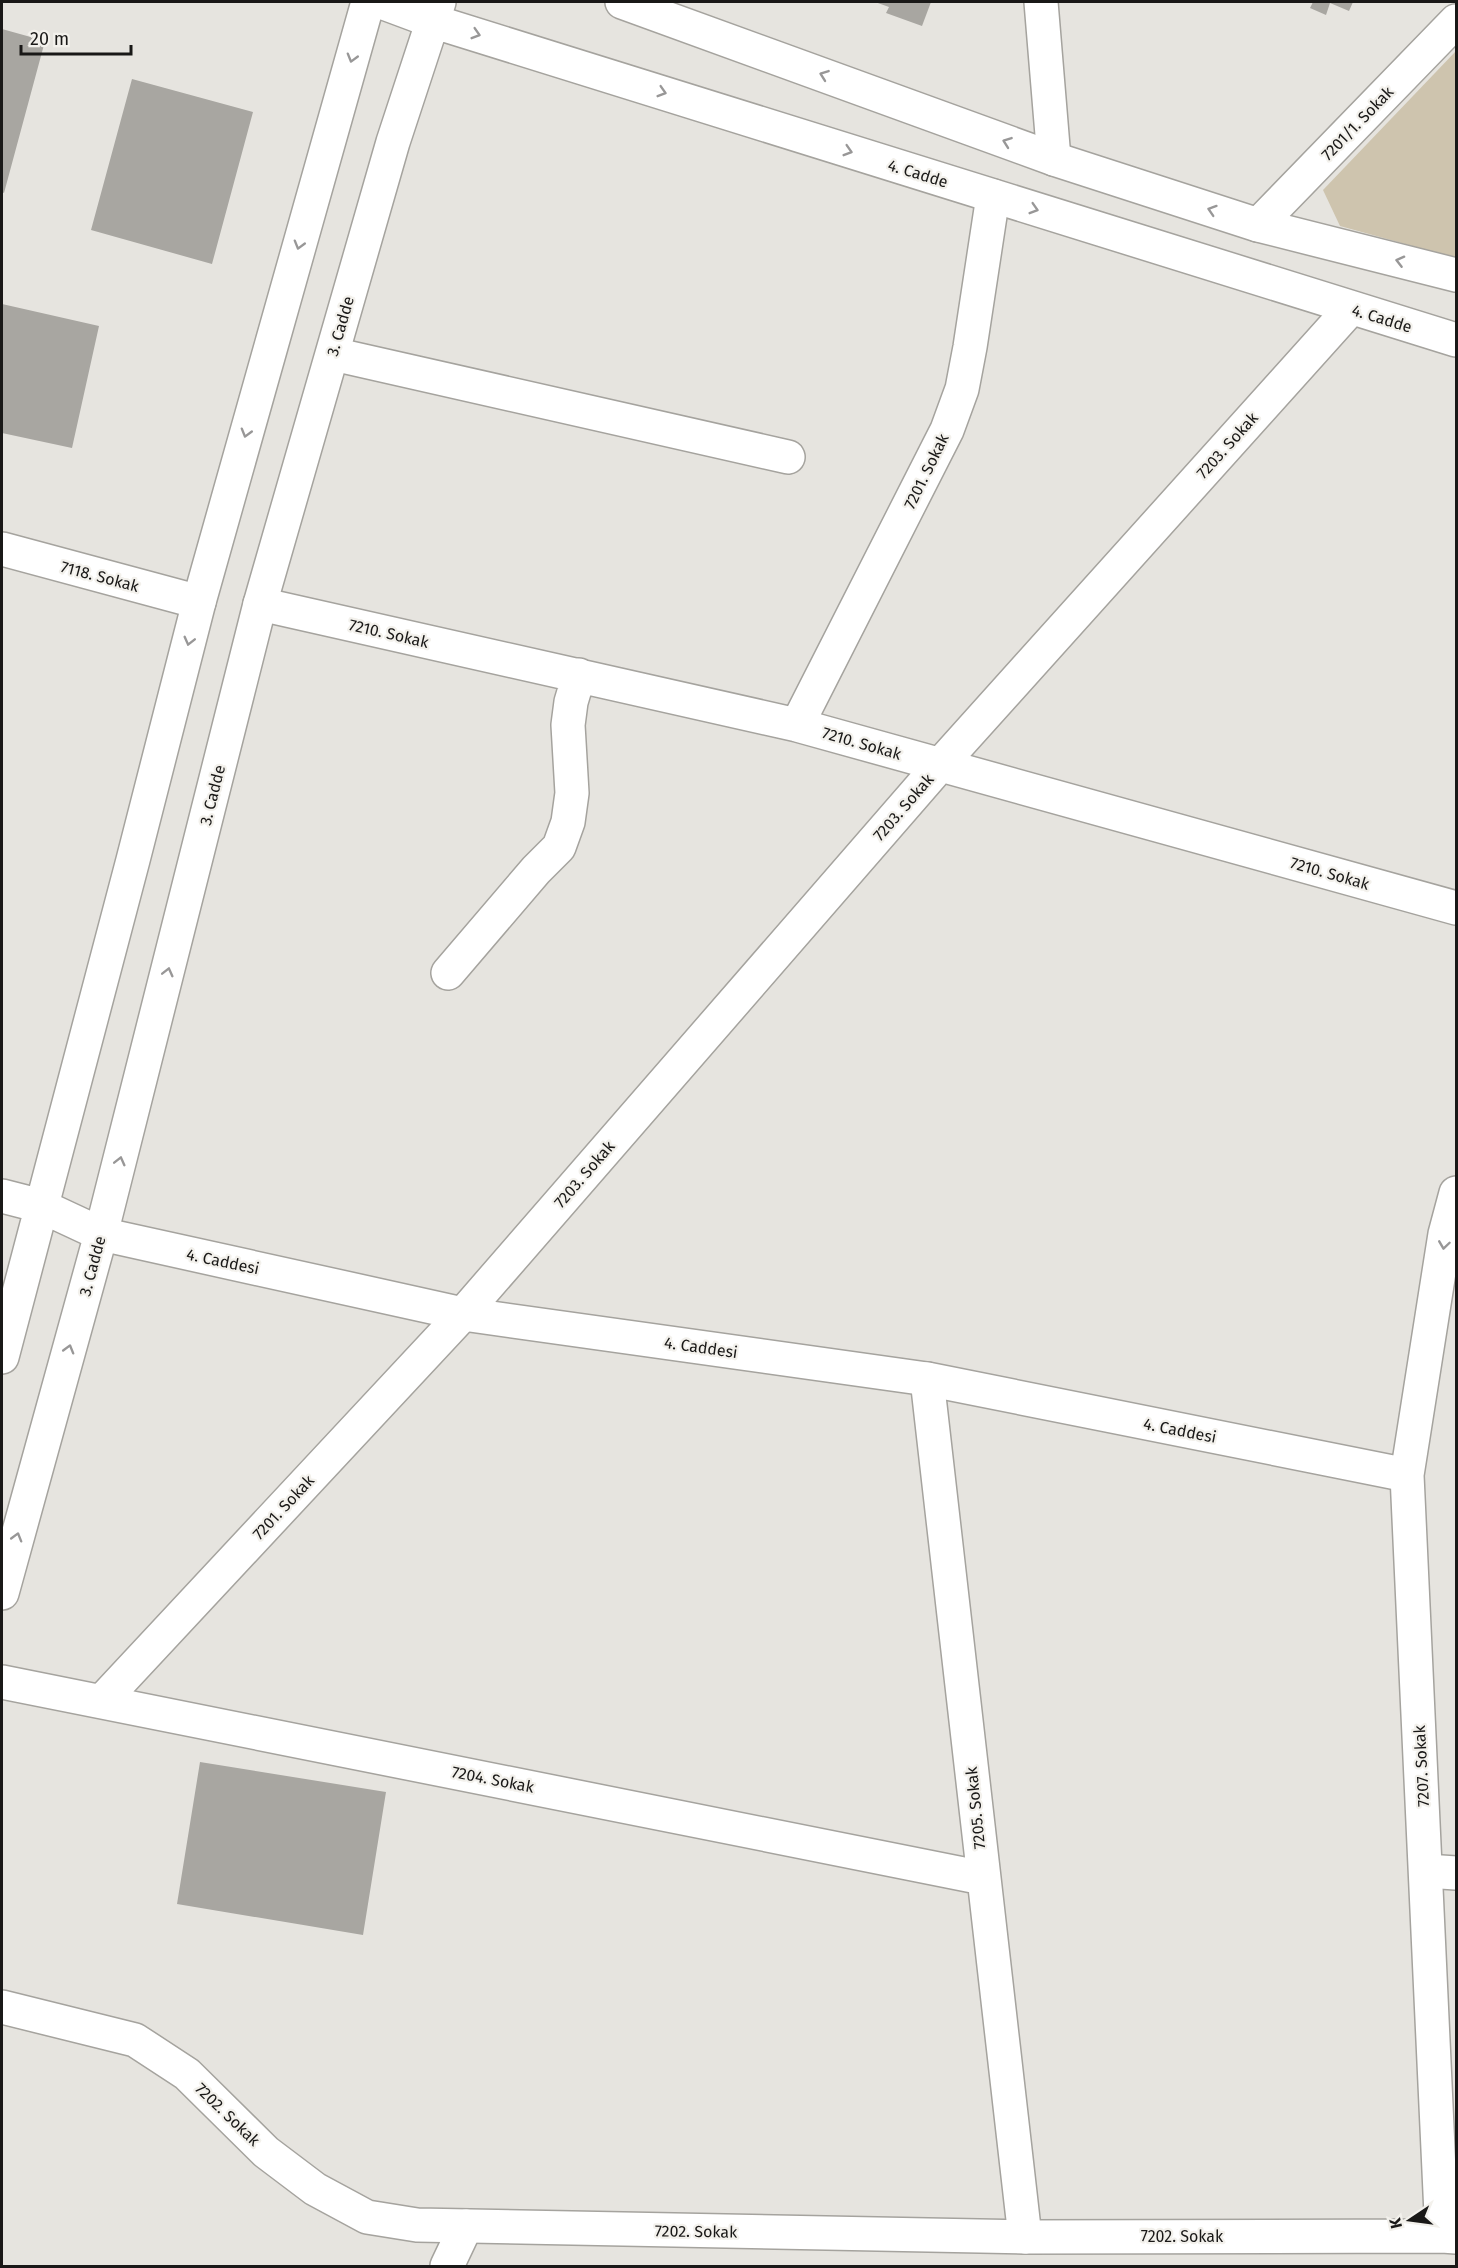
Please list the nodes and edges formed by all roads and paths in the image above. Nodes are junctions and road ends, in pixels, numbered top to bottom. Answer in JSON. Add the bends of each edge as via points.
{"nodes":[{"id":1,"x":368,"y":2,"type":"edge"},
{"id":2,"x":381,"y":2,"type":"edge"},
{"id":3,"x":622,"y":2,"type":"edge"},
{"id":4,"x":1041,"y":2,"type":"edge"},
{"id":5,"x":436,"y":11,"type":"edge"},
{"id":6,"x":1456,"y":21,"type":"edge"},
{"id":7,"x":1054,"y":159,"type":"junction"},
{"id":8,"x":993,"y":196,"type":"junction"},
{"id":9,"x":1258,"y":225,"type":"junction"},
{"id":10,"x":1456,"y":276,"type":"edge"},
{"id":11,"x":1351,"y":308,"type":"junction"},
{"id":12,"x":1456,"y":340,"type":"edge"},
{"id":13,"x":333,"y":354,"type":"junction"},
{"id":14,"x":788,"y":457,"type":"dead end"},
{"id":15,"x":2,"y":549,"type":"edge"},
{"id":16,"x":199,"y":602,"type":"junction"},
{"id":17,"x":260,"y":604,"type":"junction"},
{"id":18,"x":579,"y":675,"type":"junction"},
{"id":19,"x":798,"y":725,"type":"junction"},
{"id":20,"x":939,"y":765,"type":"junction"},
{"id":21,"x":1456,"y":908,"type":"edge"},
{"id":22,"x":448,"y":973,"type":"dead end"},
{"id":23,"x":1456,"y":1193,"type":"edge"},
{"id":24,"x":2,"y":1196,"type":"edge"},
{"id":25,"x":41,"y":1206,"type":"junction"},
{"id":26,"x":101,"y":1234,"type":"junction"},
{"id":27,"x":1446,"y":1286,"type":"edge"},
{"id":28,"x":463,"y":1314,"type":"junction"},
{"id":29,"x":2,"y":1357,"type":"edge"},
{"id":30,"x":927,"y":1379,"type":"junction"},
{"id":31,"x":1407,"y":1475,"type":"junction"},
{"id":32,"x":2,"y":1593,"type":"edge"},
{"id":33,"x":2,"y":1682,"type":"edge"},
{"id":34,"x":102,"y":1701,"type":"junction"},
{"id":35,"x":1441,"y":1872,"type":"edge"},
{"id":36,"x":983,"y":1878,"type":"junction"},
{"id":37,"x":2,"y":2007,"type":"edge"},
{"id":38,"x":466,"y":2226,"type":"junction"},
{"id":39,"x":1025,"y":2237,"type":"junction"},
{"id":40,"x":1449,"y":2237,"type":"edge"},
{"id":41,"x":447,"y":2266,"type":"edge"}],
"edges":[{"from":1,"to":16,"type":"street","one_way":true},
{"from":2,"to":5,"type":"street","name":"4. Cadde"},
{"from":7,"to":3,"type":"street","one_way":true},
{"from":4,"to":7,"type":"street"},
{"from":5,"to":8,"type":"street","name":"4. Cadde","one_way":true},
{"from":5,"to":13,"type":"street","name":"3. Cadde","via":[[393,142]]},
{"from":6,"to":9,"type":"street","name":"7201/1. Sokak"},
{"from":9,"to":7,"type":"street","one_way":true},
{"from":8,"to":11,"type":"street","name":"4. Cadde","one_way":true},
{"from":8,"to":19,"type":"street","name":"7201. Sokak","via":[[962,389],[947,430]]},
{"from":10,"to":9,"type":"street","one_way":true},
{"from":11,"to":12,"type":"street","name":"4. Cadde"},
{"from":11,"to":20,"type":"street","name":"7203. Sokak"},
{"from":13,"to":14,"type":"street"},
{"from":13,"to":17,"type":"street","name":"3. Cadde"},
{"from":15,"to":16,"type":"street","name":"7118. Sokak"},
{"from":16,"to":25,"type":"street","one_way":true},
{"from":17,"to":18,"type":"street","name":"7210. Sokak"},
{"from":26,"to":17,"type":"street","name":"3. Cadde","one_way":true},
{"from":18,"to":19,"type":"street","name":"7210. Sokak"},
{"from":18,"to":22,"type":"street","via":[[568,725],[573,793],[559,846]]},
{"from":19,"to":20,"type":"street","name":"7210. Sokak"},
{"from":20,"to":21,"type":"street","name":"7210. Sokak"},
{"from":20,"to":28,"type":"street","name":"7203. Sokak"},
{"from":23,"to":27,"type":"street","name":"7207. Sokak","one_way":true,"via":[[1445,1234]]},
{"from":24,"to":25,"type":"street","name":"4. Caddesi"},
{"from":25,"to":26,"type":"street","name":"4. Caddesi"},
{"from":25,"to":29,"type":"street"},
{"from":26,"to":28,"type":"street","name":"4. Caddesi"},
{"from":32,"to":26,"type":"street","name":"3. Cadde","one_way":true},
{"from":27,"to":31,"type":"street","name":"7207. Sokak"},
{"from":28,"to":30,"type":"street","name":"4. Caddesi"},
{"from":28,"to":34,"type":"street","name":"7201. Sokak"},
{"from":30,"to":31,"type":"street","name":"4. Caddesi"},
{"from":30,"to":36,"type":"street","name":"7205. Sokak"},
{"from":31,"to":35,"type":"street","name":"7207. Sokak"},
{"from":33,"to":34,"type":"street","name":"7204. Sokak"},
{"from":34,"to":36,"type":"street","name":"7204. Sokak"},
{"from":35,"to":40,"type":"street","name":"7207. Sokak"},
{"from":36,"to":39,"type":"street","name":"7205. Sokak"},
{"from":37,"to":38,"type":"street","name":"7202. Sokak","via":[[135,2040],[187,2074],[266,2152],[315,2189],[367,2217],[417,2225]]},
{"from":38,"to":39,"type":"street","name":"7202. Sokak"},
{"from":38,"to":41,"type":"street"},
{"from":39,"to":40,"type":"street","name":"7202. Sokak"}]}
